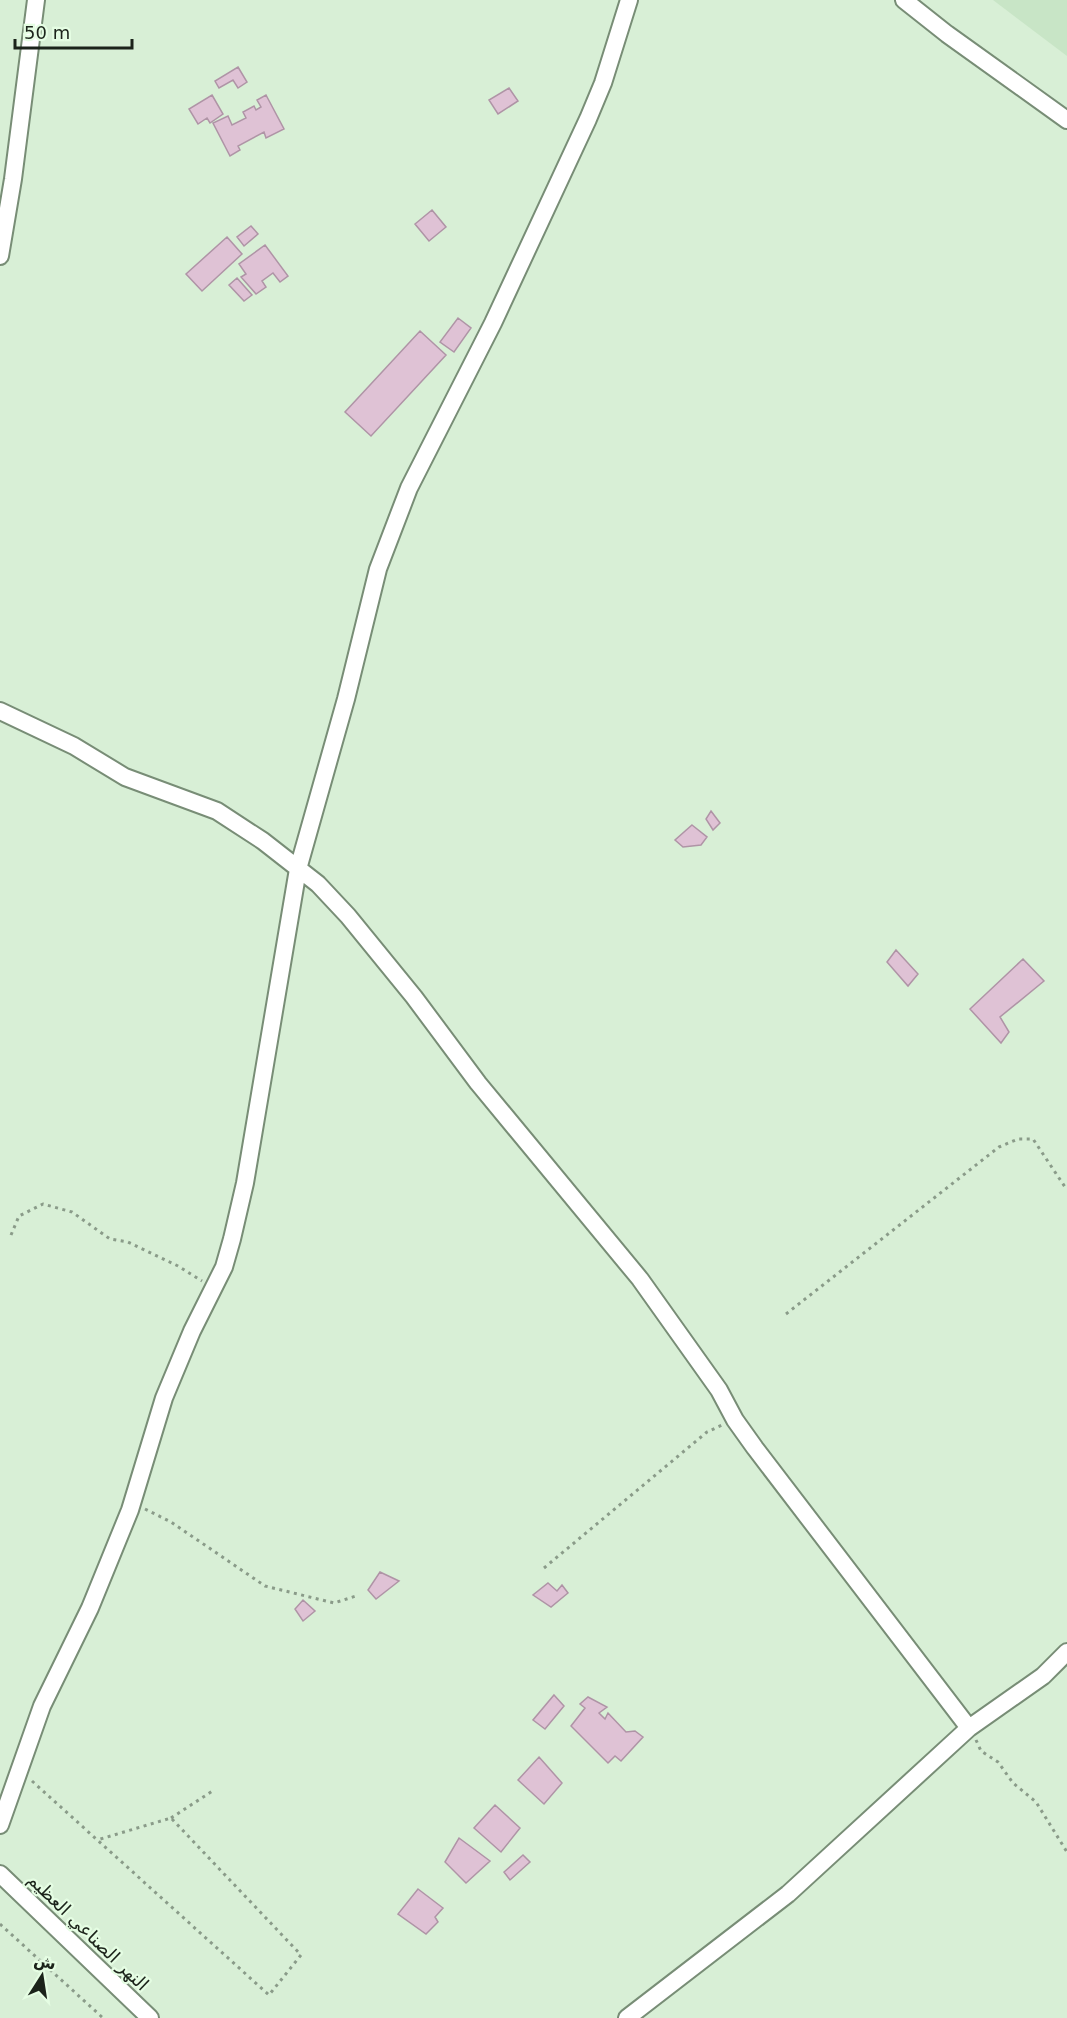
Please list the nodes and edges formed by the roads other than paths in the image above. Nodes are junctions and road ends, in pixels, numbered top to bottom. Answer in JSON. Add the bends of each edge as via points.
{"nodes":[{"id":1,"x":36,"y":0,"type":"edge"},
{"id":2,"x":629,"y":0,"type":"edge"},
{"id":3,"x":904,"y":0,"type":"edge"},
{"id":4,"x":1067,"y":120,"type":"edge"},
{"id":5,"x":17,"y":148,"type":"junction"},
{"id":6,"x":0,"y":157,"type":"edge"},
{"id":7,"x":0,"y":256,"type":"edge"},
{"id":8,"x":0,"y":711,"type":"edge"},
{"id":9,"x":298,"y":869,"type":"junction"},
{"id":10,"x":1067,"y":1652,"type":"edge"},
{"id":11,"x":969,"y":1728,"type":"junction"},
{"id":12,"x":0,"y":1825,"type":"edge"},
{"id":13,"x":0,"y":1874,"type":"edge"},
{"id":14,"x":150,"y":2018,"type":"edge"},
{"id":15,"x":627,"y":2018,"type":"edge"}],
"edges":[{"from":1,"to":5,"type":"street"},
{"from":2,"to":9,"type":"street","via":[[588,119],[394,525],[378,569]]},
{"from":3,"to":4,"type":"street"},
{"from":5,"to":6,"type":"street"},
{"from":5,"to":7,"type":"street"},
{"from":8,"to":9,"type":"street","via":[[74,746],[125,777],[217,811]]},
{"from":9,"to":11,"type":"street","via":[[348,916],[478,1083],[640,1279],[719,1390],[735,1420]]},
{"from":9,"to":12,"type":"street","via":[[245,1183],[224,1267],[165,1398],[133,1503],[90,1608],[42,1706]]},
{"from":10,"to":11,"type":"street","via":[[1042,1676]]},
{"from":11,"to":15,"type":"street","via":[[788,1894]]},
{"from":13,"to":14,"type":"street","name":"النهر الصناعي العظيم"}]}
